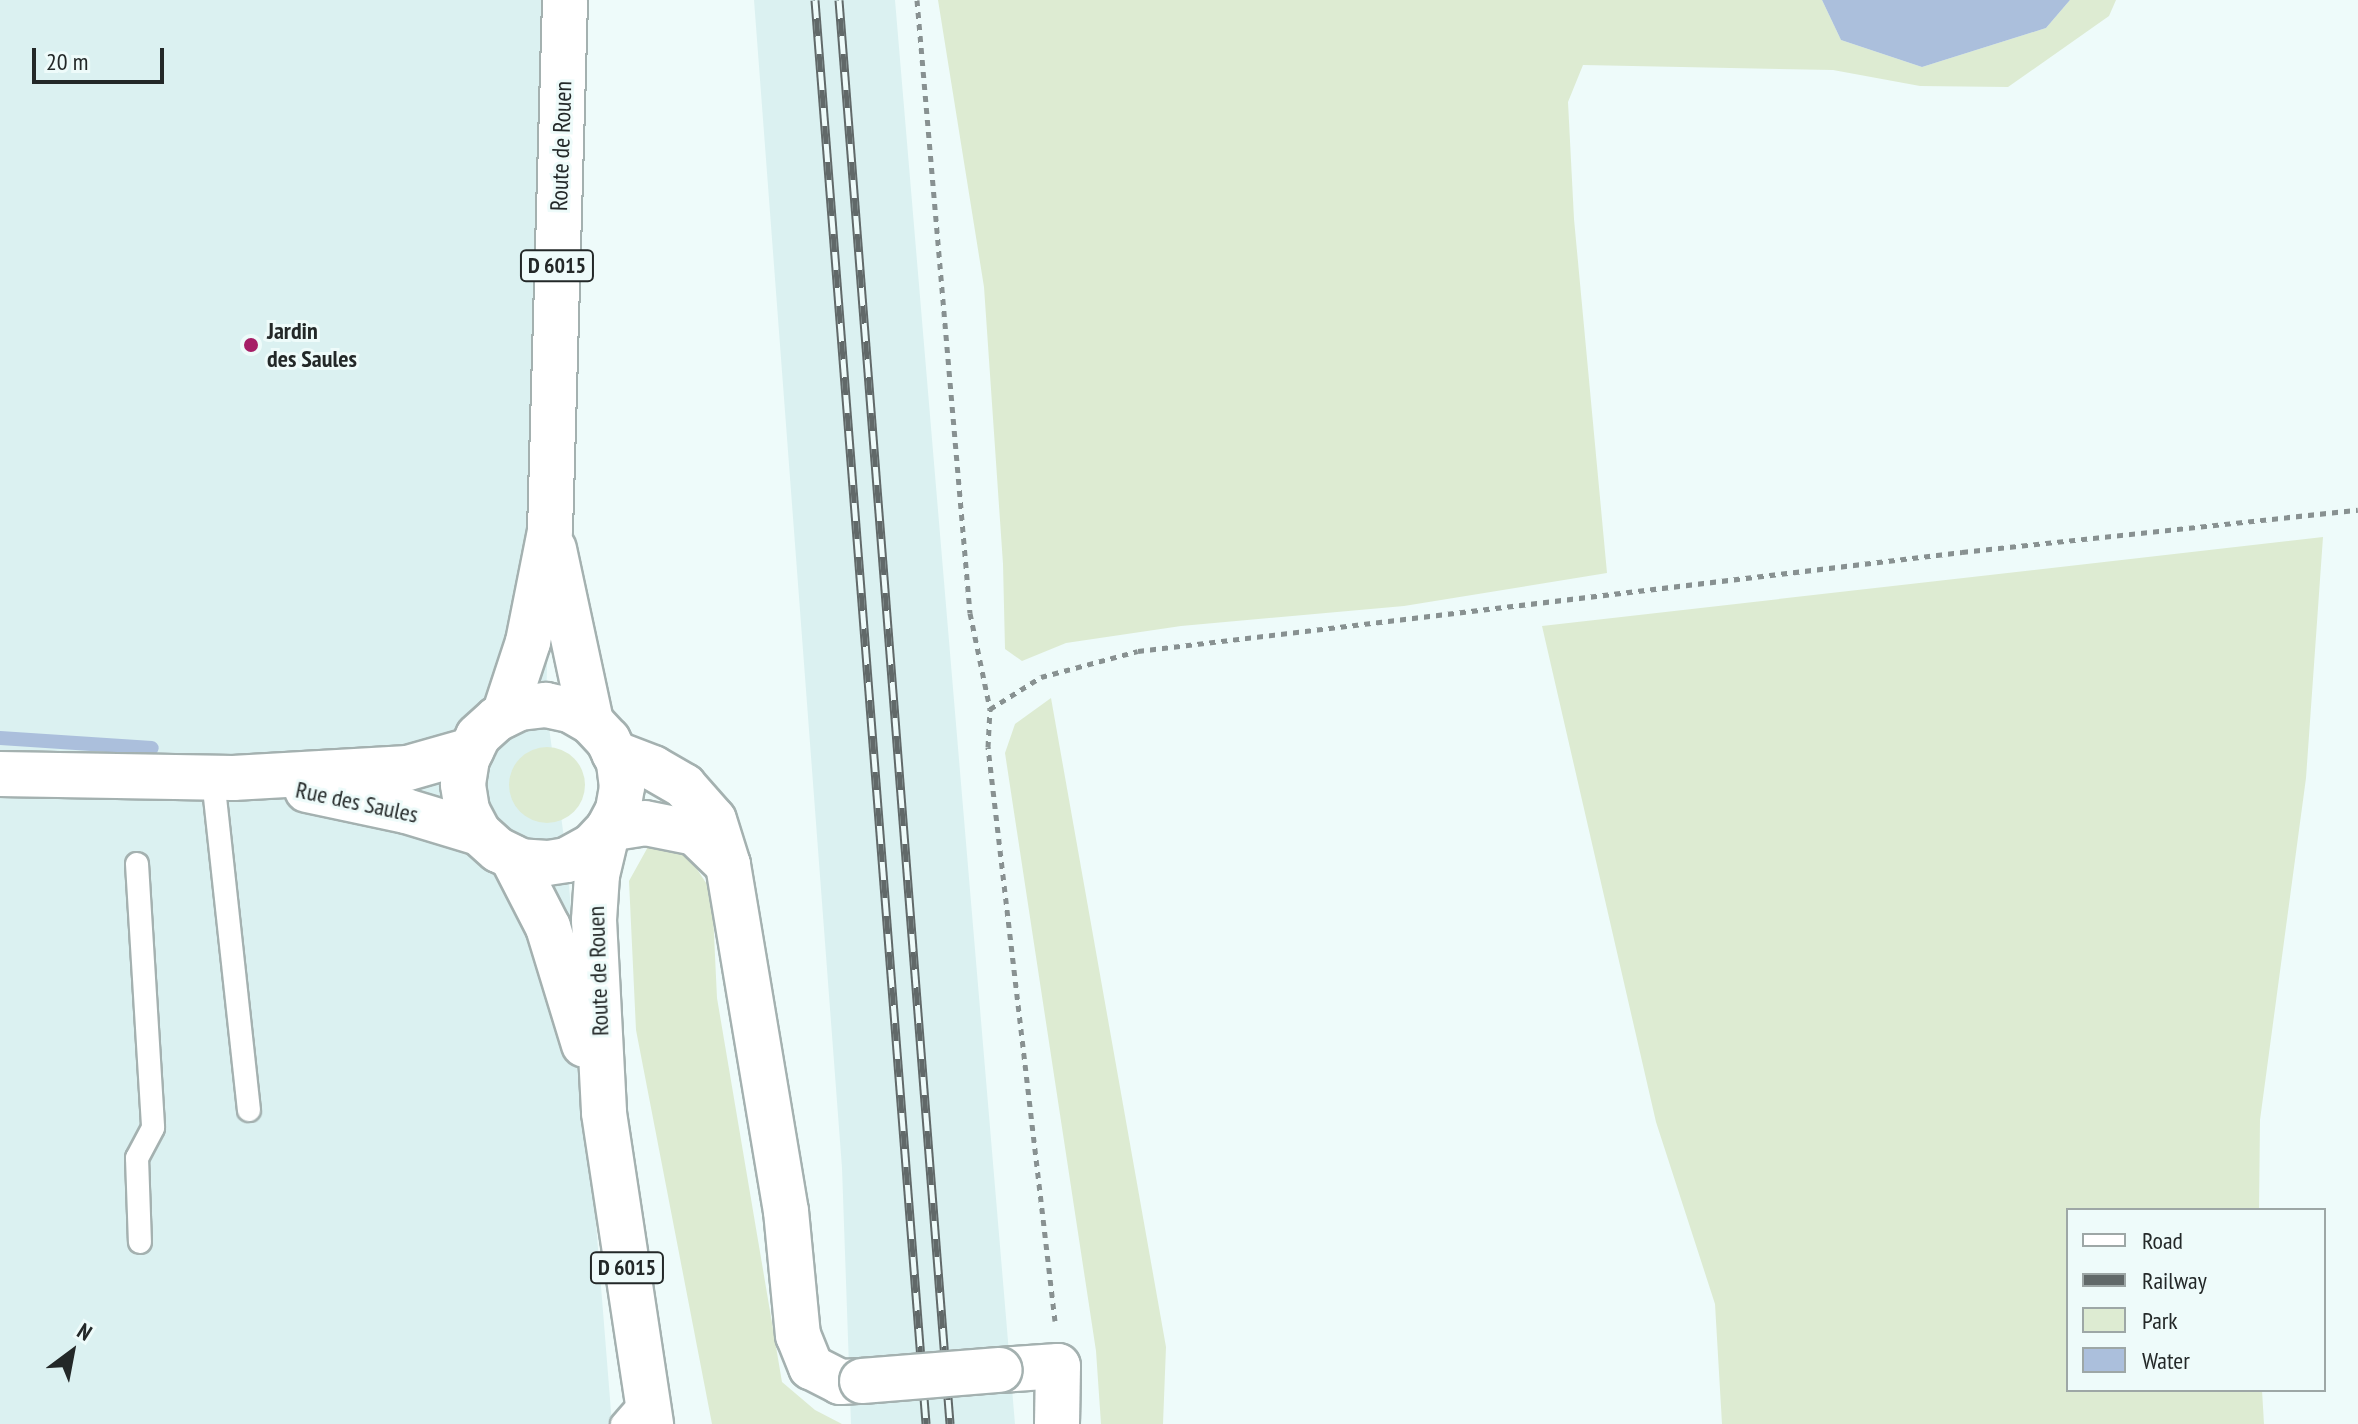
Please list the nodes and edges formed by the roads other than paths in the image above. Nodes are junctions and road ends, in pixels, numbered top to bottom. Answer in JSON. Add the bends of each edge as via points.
{"nodes":[{"id":1,"x":565,"y":0,"type":"edge"},
{"id":2,"x":550,"y":531,"type":"junction"},
{"id":3,"x":504,"y":715,"type":"junction"},
{"id":4,"x":602,"y":737,"type":"junction"},
{"id":5,"x":471,"y":750,"type":"junction"},
{"id":6,"x":0,"y":774,"type":"edge"},
{"id":7,"x":223,"y":778,"type":"junction"},
{"id":8,"x":608,"y":829,"type":"junction"},
{"id":9,"x":496,"y":845,"type":"junction"},
{"id":10,"x":137,"y":864,"type":"dead end"},
{"id":11,"x":728,"y":865,"type":"junction"},
{"id":12,"x":249,"y":1110,"type":"dead end"},
{"id":13,"x":604,"y":1113,"type":"junction"},
{"id":14,"x":140,"y":1242,"type":"dead end"},
{"id":15,"x":640,"y":1414,"type":"edge"},
{"id":16,"x":1057,"y":1424,"type":"edge"}],
"edges":[{"from":1,"to":2,"type":"main road","name":"Route de Rouen","number":"D 6015"},
{"from":2,"to":3,"type":"main road","name":"Route de Rouen","number":"D 6015","via":[[528,642]]},
{"from":2,"to":4,"type":"main road","name":"Route de Rouen","number":"D 6015"},
{"from":3,"to":4,"type":"main road","via":[[546,705],[570,710]]},
{"from":3,"to":5,"type":"main road","via":[[478,736]]},
{"from":4,"to":8,"type":"main road","via":[[622,787]]},
{"from":4,"to":11,"type":"main road","via":[[684,786],[714,820]]},
{"from":5,"to":7,"type":"main road","name":"Rue des Saules","via":[[408,768]]},
{"from":5,"to":9,"type":"main road","via":[[463,784],[467,810]]},
{"from":6,"to":7,"type":"main road","name":"Rue des Saules"},
{"from":7,"to":9,"type":"main road","name":"Rue des Saules","via":[[352,798]]},
{"from":7,"to":12,"type":"lane"},
{"from":8,"to":9,"type":"main road","via":[[567,860],[547,863]]},
{"from":8,"to":11,"type":"main road","via":[[645,823],[695,833]]},
{"from":8,"to":13,"type":"main road","name":"Route de Rouen","number":"D 6015","via":[[594,920]]},
{"from":9,"to":13,"type":"main road","name":"Route de Rouen","number":"D 6015","via":[[548,927]]},
{"from":10,"to":14,"type":"lane","via":[[153,1128],[137,1158]]},
{"from":11,"to":16,"type":"main road","bridge":true,"via":[[786,1211],[798,1335],[811,1367],[840,1382],[1058,1366]]},
{"from":13,"to":15,"type":"main road","name":"Route de Rouen","number":"D 6015"}]}
